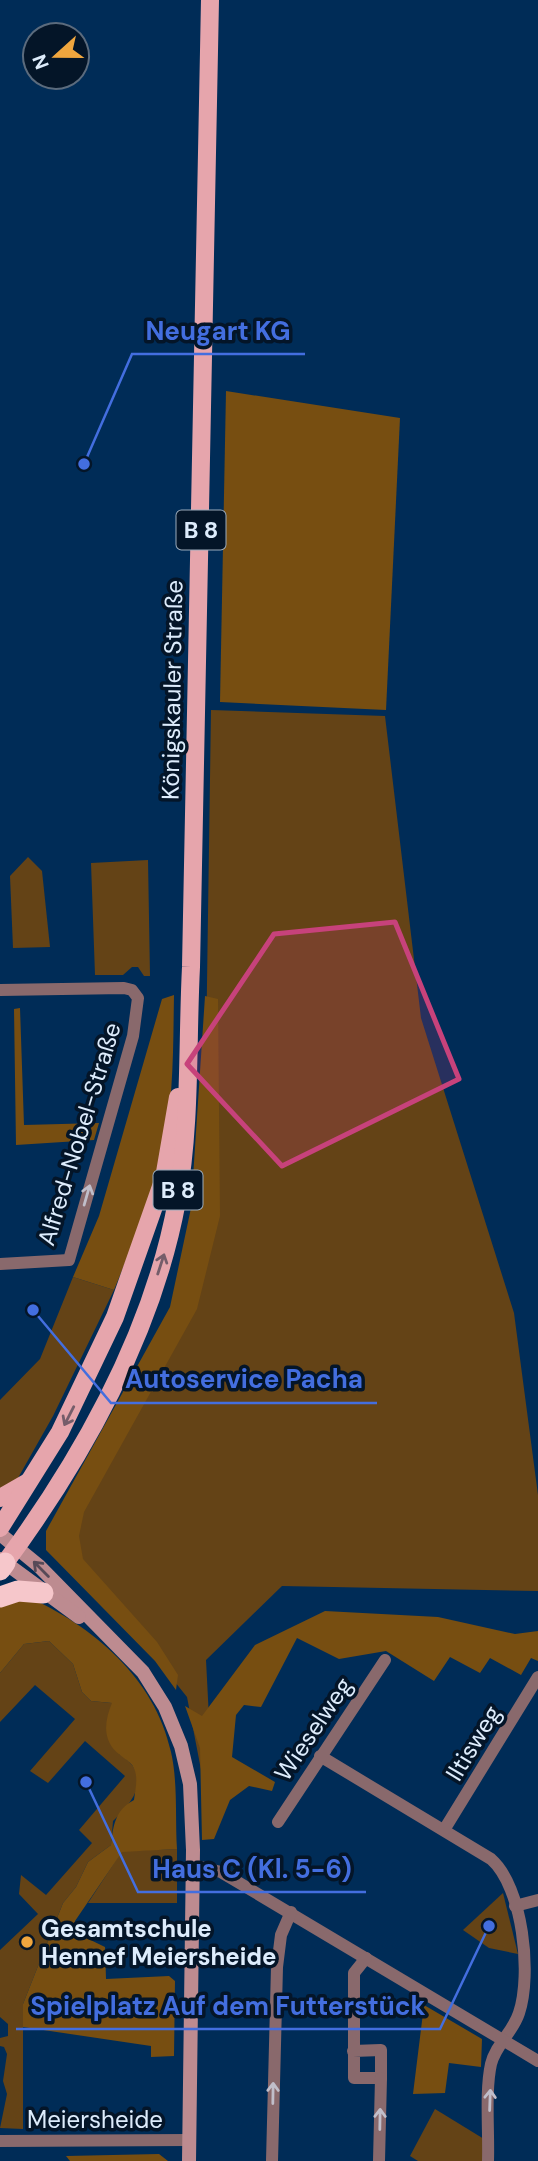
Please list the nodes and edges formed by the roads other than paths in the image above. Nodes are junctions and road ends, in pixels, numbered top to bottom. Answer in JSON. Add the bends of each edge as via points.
{"nodes":[{"id":1,"x":210,"y":0,"type":"edge"},
{"id":2,"x":0,"y":989,"type":"edge"},
{"id":3,"x":187,"y":1046,"type":"junction"},
{"id":4,"x":0,"y":1264,"type":"edge"},
{"id":5,"x":34,"y":1478,"type":"junction"},
{"id":6,"x":0,"y":1497,"type":"edge"},
{"id":7,"x":0,"y":1528,"type":"edge"},
{"id":8,"x":0,"y":1534,"type":"edge"},
{"id":9,"x":6,"y":1560,"type":"edge"},
{"id":10,"x":43,"y":1593,"type":"junction"},
{"id":11,"x":0,"y":1597,"type":"edge"},
{"id":12,"x":98,"y":1629,"type":"junction"},
{"id":13,"x":385,"y":1660,"type":"dead end"},
{"id":14,"x":538,"y":1677,"type":"edge"},
{"id":15,"x":320,"y":1756,"type":"junction"},
{"id":16,"x":278,"y":1822,"type":"dead end"},
{"id":17,"x":444,"y":1830,"type":"junction"},
{"id":18,"x":193,"y":1866,"type":"junction"},
{"id":19,"x":538,"y":1900,"type":"edge"},
{"id":20,"x":514,"y":1906,"type":"junction"},
{"id":21,"x":291,"y":1912,"type":"junction"},
{"id":22,"x":366,"y":1958,"type":"junction"},
{"id":23,"x":502,"y":2042,"type":"junction"},
{"id":24,"x":354,"y":2051,"type":"junction"},
{"id":25,"x":538,"y":2062,"type":"edge"},
{"id":26,"x":381,"y":2078,"type":"junction"},
{"id":27,"x":189,"y":2140,"type":"junction"},
{"id":28,"x":0,"y":2141,"type":"edge"},
{"id":29,"x":189,"y":2161,"type":"edge"},
{"id":30,"x":272,"y":2161,"type":"edge"},
{"id":31,"x":379,"y":2161,"type":"edge"},
{"id":32,"x":488,"y":2161,"type":"edge"}],
"edges":[{"from":1,"to":3,"type":"main road","name":"Königskauler Straße","number":"B 8"},
{"from":4,"to":2,"type":"street","name":"Alfred-Nobel-Straße","one_way":true,"via":[[69,1261],[133,1036],[138,998],[124,988]]},
{"from":3,"to":5,"type":"main road","name":"Königskauler Straße","number":"B 8","one_way":true,"via":[[164,1178],[132,1275],[99,1354]]},
{"from":9,"to":3,"type":"main road","name":"Königskauler Straße","number":"B 8","one_way":true,"via":[[67,1472],[120,1371],[167,1246],[186,1127]]},
{"from":5,"to":6,"type":"main road"},
{"from":5,"to":7,"type":"main road","number":"B 8"},
{"from":8,"to":9,"type":"main road"},
{"from":9,"to":10,"type":"main road"},
{"from":12,"to":9,"type":"main road","one_way":true},
{"from":10,"to":11,"type":"highway","via":[[18,1591]]},
{"from":10,"to":12,"type":"main road"},
{"from":12,"to":18,"type":"main road","via":[[143,1672],[174,1726],[190,1784]]},
{"from":13,"to":15,"type":"street","name":"Wieselweg"},
{"from":14,"to":17,"type":"street","name":"Iltisweg"},
{"from":15,"to":16,"type":"street","name":"Wieselweg"},
{"from":15,"to":17,"type":"street"},
{"from":17,"to":20,"type":"street","via":[[499,1866]]},
{"from":18,"to":21,"type":"street","via":[[221,1872]]},
{"from":18,"to":27,"type":"main road"},
{"from":19,"to":20,"type":"street"},
{"from":20,"to":23,"type":"street","via":[[525,1959],[524,1996],[511,2033]]},
{"from":21,"to":22,"type":"street"},
{"from":30,"to":21,"type":"street","one_way":true,"via":[[277,1967],[281,1936]]},
{"from":22,"to":23,"type":"street"},
{"from":22,"to":24,"type":"street","via":[[354,1973]]},
{"from":23,"to":25,"type":"street"},
{"from":32,"to":23,"type":"street","one_way":true,"via":[[491,2066]]},
{"from":24,"to":26,"type":"street","via":[[354,2078]]},
{"from":24,"to":26,"type":"street","via":[[381,2050]]},
{"from":31,"to":26,"type":"street","one_way":true},
{"from":27,"to":28,"type":"street","name":"Meiersheide"},
{"from":27,"to":29,"type":"main road"}]}
